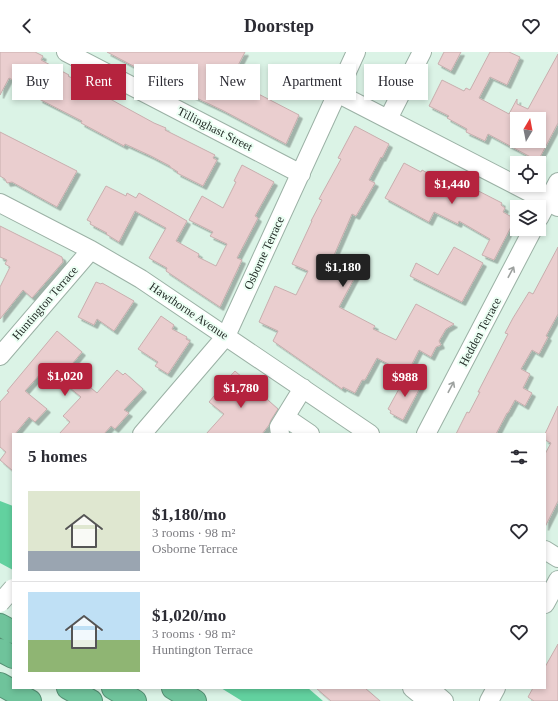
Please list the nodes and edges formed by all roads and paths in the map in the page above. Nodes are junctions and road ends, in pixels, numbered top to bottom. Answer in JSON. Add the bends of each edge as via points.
{"nodes":[{"id":1,"x":66,"y":52,"type":"edge"},
{"id":2,"x":356,"y":52,"type":"edge"},
{"id":3,"x":422,"y":52,"type":"edge"},
{"id":4,"x":350,"y":64,"type":"edge"},
{"id":5,"x":334,"y":100,"type":"edge"},
{"id":6,"x":351,"y":100,"type":"edge"},
{"id":7,"x":388,"y":119,"type":"junction"},
{"id":8,"x":301,"y":174,"type":"junction"},
{"id":9,"x":558,"y":182,"type":"edge"},
{"id":10,"x":0,"y":203,"type":"edge"},
{"id":11,"x":553,"y":204,"type":"edge"},
{"id":12,"x":529,"y":236,"type":"edge"},
{"id":13,"x":91,"y":250,"type":"junction"},
{"id":14,"x":226,"y":336,"type":"junction"},
{"id":15,"x":0,"y":356,"type":"edge"},
{"id":16,"x":303,"y":388,"type":"junction"},
{"id":17,"x":285,"y":417,"type":"junction"},
{"id":18,"x":143,"y":433,"type":"edge"},
{"id":19,"x":280,"y":433,"type":"edge"},
{"id":20,"x":309,"y":433,"type":"edge"},
{"id":21,"x":366,"y":433,"type":"edge"},
{"id":22,"x":427,"y":433,"type":"edge"},
{"id":23,"x":546,"y":551,"type":"edge"},
{"id":24,"x":558,"y":558,"type":"edge"},
{"id":25,"x":558,"y":580,"type":"edge"},
{"id":26,"x":12,"y":589,"type":"edge"},
{"id":27,"x":0,"y":591,"type":"edge"},
{"id":28,"x":12,"y":597,"type":"edge"},
{"id":29,"x":546,"y":602,"type":"edge"},
{"id":30,"x":0,"y":603,"type":"edge"},
{"id":31,"x":0,"y":625,"type":"edge"},
{"id":32,"x":12,"y":631,"type":"edge"},
{"id":33,"x":0,"y":650,"type":"edge"},
{"id":34,"x":12,"y":656,"type":"edge"},
{"id":35,"x":0,"y":684,"type":"edge"},
{"id":36,"x":70,"y":689,"type":"edge"},
{"id":37,"x":115,"y":689,"type":"edge"},
{"id":38,"x":175,"y":689,"type":"edge"},
{"id":39,"x":413,"y":689,"type":"edge"},
{"id":40,"x":429,"y":689,"type":"edge"},
{"id":41,"x":495,"y":689,"type":"edge"},
{"id":42,"x":30,"y":701,"type":"edge"},
{"id":43,"x":91,"y":701,"type":"edge"},
{"id":44,"x":135,"y":701,"type":"edge"},
{"id":45,"x":195,"y":701,"type":"edge"},
{"id":46,"x":428,"y":701,"type":"edge"},
{"id":47,"x":444,"y":701,"type":"edge"},
{"id":48,"x":489,"y":701,"type":"edge"}],
"edges":[{"from":1,"to":8,"type":"street","name":"Tillinghast Street"},
{"from":2,"to":4,"type":"street","name":"Osborne Terrace"},
{"from":3,"to":7,"type":"street"},
{"from":5,"to":8,"type":"street","name":"Osborne Terrace"},
{"from":6,"to":7,"type":"street"},
{"from":7,"to":11,"type":"street"},
{"from":8,"to":14,"type":"street","name":"Osborne Terrace"},
{"from":9,"to":11,"type":"street"},
{"from":10,"to":13,"type":"street","name":"Hawthorne Avenue"},
{"from":22,"to":12,"type":"street","name":"Hedden Terrace","one_way":true},
{"from":13,"to":14,"type":"street","name":"Hawthorne Avenue","via":[[141,279]]},
{"from":13,"to":15,"type":"street","name":"Huntington Terrace"},
{"from":14,"to":16,"type":"street","name":"Hawthorne Avenue"},
{"from":14,"to":18,"type":"street","name":"Osborne Terrace"},
{"from":16,"to":17,"type":"street"},
{"from":16,"to":21,"type":"street","name":"Hawthorne Avenue"},
{"from":17,"to":19,"type":"street","via":[[279,426]]},
{"from":17,"to":20,"type":"street"},
{"from":23,"to":24,"type":"street"},
{"from":25,"to":29,"type":"street"},
{"from":26,"to":30,"type":"street","bridge":true},
{"from":27,"to":28,"type":"highway"},
{"from":31,"to":32,"type":"highway"},
{"from":33,"to":34,"type":"highway"},
{"from":35,"to":42,"type":"highway"},
{"from":36,"to":43,"type":"highway"},
{"from":37,"to":44,"type":"highway"},
{"from":38,"to":45,"type":"highway"},
{"from":39,"to":46,"type":"street"},
{"from":40,"to":47,"type":"street"},
{"from":41,"to":48,"type":"street"}]}
